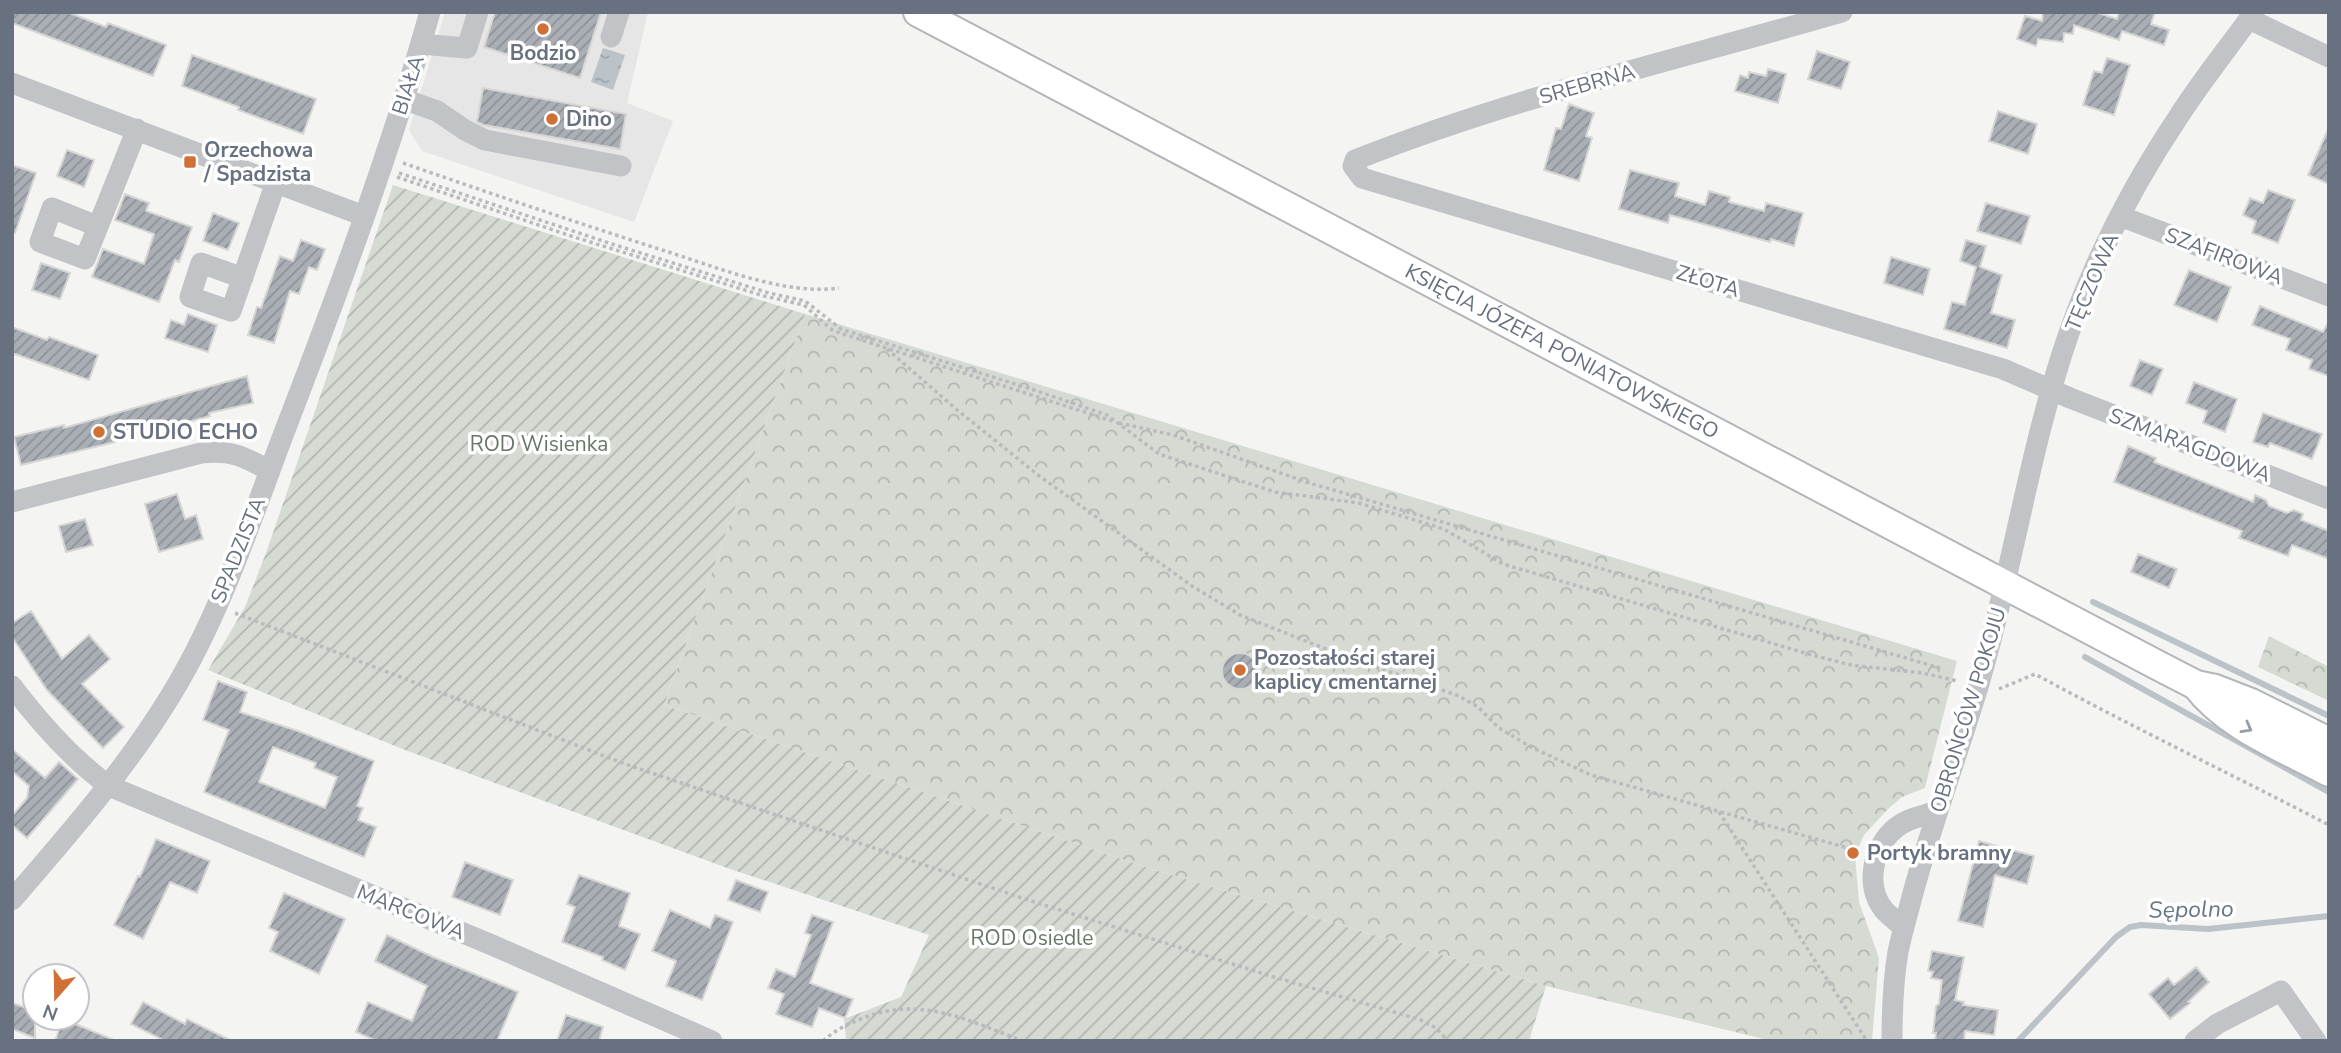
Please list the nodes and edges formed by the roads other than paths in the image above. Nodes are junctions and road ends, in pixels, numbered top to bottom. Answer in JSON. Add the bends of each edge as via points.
{"nodes":[{"id":1,"x":430,"y":12,"type":"edge"},
{"id":2,"x":478,"y":12,"type":"edge"},
{"id":3,"x":619,"y":12,"type":"edge"},
{"id":4,"x":1842,"y":12,"type":"edge"},
{"id":5,"x":923,"y":14,"type":"edge"},
{"id":6,"x":2251,"y":16,"type":"edge"},
{"id":7,"x":611,"y":37,"type":"dead end"},
{"id":8,"x":422,"y":41,"type":"junction"},
{"id":9,"x":2329,"y":57,"type":"edge"},
{"id":10,"x":12,"y":83,"type":"edge"},
{"id":11,"x":403,"y":99,"type":"junction"},
{"id":12,"x":137,"y":129,"type":"junction"},
{"id":13,"x":386,"y":166,"type":"joint"},
{"id":14,"x":621,"y":166,"type":"dead end"},
{"id":15,"x":1362,"y":178,"type":"joint"},
{"id":16,"x":276,"y":182,"type":"junction"},
{"id":17,"x":364,"y":216,"type":"junction"},
{"id":18,"x":2120,"y":216,"type":"junction"},
{"id":19,"x":97,"y":226,"type":"dead end"},
{"id":20,"x":243,"y":278,"type":"dead end"},
{"id":21,"x":2329,"y":296,"type":"edge"},
{"id":22,"x":2051,"y":390,"type":"junction"},
{"id":23,"x":270,"y":471,"type":"junction"},
{"id":24,"x":2329,"y":499,"type":"edge"},
{"id":25,"x":12,"y":502,"type":"edge"},
{"id":26,"x":2005,"y":585,"type":"junction"},
{"id":27,"x":2196,"y":685,"type":"junction"},
{"id":28,"x":12,"y":686,"type":"edge"},
{"id":29,"x":2329,"y":742,"type":"edge"},
{"id":30,"x":2329,"y":772,"type":"edge"},
{"id":31,"x":109,"y":786,"type":"junction"},
{"id":32,"x":1937,"y":811,"type":"junction"},
{"id":33,"x":12,"y":900,"type":"edge"},
{"id":34,"x":1904,"y":928,"type":"junction"},
{"id":35,"x":712,"y":1041,"type":"edge"},
{"id":36,"x":1892,"y":1041,"type":"edge"},
{"id":37,"x":2195,"y":1041,"type":"edge"},
{"id":38,"x":2316,"y":1041,"type":"edge"}],
"edges":[{"from":1,"to":8,"type":"street","name":"BIAŁA"},
{"from":2,"to":8,"type":"street","via":[[467,48]]},
{"from":3,"to":7,"type":"street"},
{"from":4,"to":15,"type":"street","name":"SREBRNA","via":[[1529,100],[1395,144],[1355,160],[1353,166]]},
{"from":5,"to":26,"type":"main road","name":"KSIĘCIA JÓZEFA PONIATOWSKIEGO"},
{"from":6,"to":9,"type":"street"},
{"from":6,"to":18,"type":"street","name":"TĘCZOWA","via":[[2179,115]]},
{"from":8,"to":11,"type":"street","name":"BIAŁA"},
{"from":10,"to":12,"type":"street"},
{"from":11,"to":13,"type":"street","name":"BIAŁA"},
{"from":11,"to":14,"type":"street","via":[[437,111],[485,140]]},
{"from":12,"to":16,"type":"street"},
{"from":12,"to":19,"type":"street"},
{"from":13,"to":17,"type":"street","name":"SPADZISTA"},
{"from":15,"to":22,"type":"street","name":"ZŁOTA","via":[[2003,369]]},
{"from":16,"to":17,"type":"street"},
{"from":16,"to":20,"type":"street"},
{"from":17,"to":23,"type":"street","name":"SPADZISTA"},
{"from":18,"to":21,"type":"street","name":"SZAFIROWA"},
{"from":18,"to":22,"type":"street","name":"TĘCZOWA","via":[[2069,332]]},
{"from":22,"to":24,"type":"street","name":"SZMARAGDOWA"},
{"from":22,"to":26,"type":"street","name":"TĘCZOWA"},
{"from":23,"to":25,"type":"street","via":[[224,451],[201,453]]},
{"from":23,"to":31,"type":"street","name":"SPADZISTA","via":[[206,630],[171,695]]},
{"from":26,"to":27,"type":"main road","name":"KSIĘCIA JÓZEFA PONIATOWSKIEGO"},
{"from":26,"to":32,"type":"street","name":"OBROŃCÓW POKOJU","via":[[1978,687]]},
{"from":27,"to":29,"type":"main road","name":"KSIĘCIA JÓZEFA PONIATOWSKIEGO","via":[[2251,702]]},
{"from":27,"to":30,"type":"main road","name":"KSIĘCIA JÓZEFA PONIATOWSKIEGO","one_way":true,"via":[[2238,723]]},
{"from":28,"to":31,"type":"street","name":"MARCOWA","via":[[69,751]]},
{"from":31,"to":33,"type":"street","name":"SPADZISTA"},
{"from":31,"to":35,"type":"street","name":"MARCOWA"},
{"from":32,"to":34,"type":"street","name":"OBROŃCÓW POKOJU"},
{"from":32,"to":34,"type":"street","via":[[1897,827],[1886,837],[1875,864],[1876,897]]},
{"from":34,"to":36,"type":"street","name":"OBROŃCÓW POKOJU"},
{"from":37,"to":38,"type":"street","via":[[2217,1024],[2281,991]]}]}
